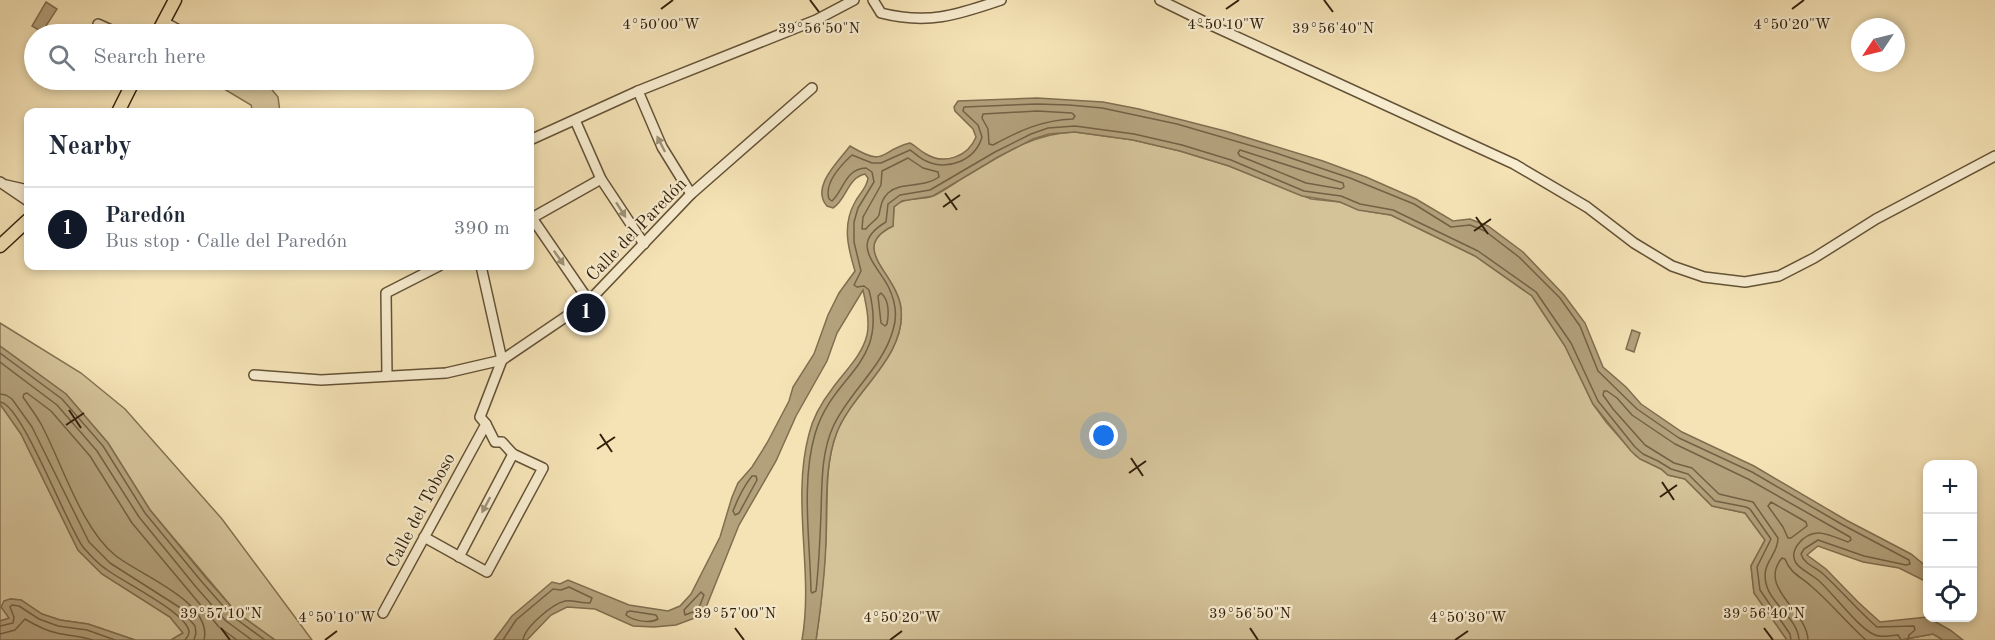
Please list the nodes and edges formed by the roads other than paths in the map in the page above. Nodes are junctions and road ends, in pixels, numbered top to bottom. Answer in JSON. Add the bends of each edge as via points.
{"nodes":[{"id":1,"x":176,"y":0,"type":"edge"},
{"id":2,"x":854,"y":0,"type":"edge"},
{"id":3,"x":873,"y":0,"type":"edge"},
{"id":4,"x":1001,"y":0,"type":"edge"},
{"id":5,"x":1160,"y":0,"type":"edge"},
{"id":6,"x":164,"y":22,"type":"joint"},
{"id":7,"x":168,"y":24,"type":"edge"},
{"id":8,"x":812,"y":88,"type":"dead end"},
{"id":9,"x":129,"y":90,"type":"edge"},
{"id":10,"x":638,"y":92,"type":"junction"},
{"id":11,"x":120,"y":108,"type":"edge"},
{"id":12,"x":575,"y":120,"type":"junction"},
{"id":13,"x":534,"y":138,"type":"edge"},
{"id":14,"x":1995,"y":156,"type":"edge"},
{"id":15,"x":601,"y":179,"type":"junction"},
{"id":16,"x":2,"y":183,"type":"edge"},
{"id":17,"x":24,"y":189,"type":"edge"},
{"id":18,"x":691,"y":194,"type":"junction"},
{"id":19,"x":24,"y":198,"type":"edge"},
{"id":20,"x":534,"y":215,"type":"edge"},
{"id":21,"x":534,"y":223,"type":"edge"},
{"id":22,"x":24,"y":224,"type":"edge"},
{"id":23,"x":2,"y":244,"type":"edge"},
{"id":24,"x":644,"y":244,"type":"junction"},
{"id":25,"x":431,"y":270,"type":"edge"},
{"id":26,"x":482,"y":270,"type":"edge"},
{"id":27,"x":589,"y":301,"type":"junction"},
{"id":28,"x":502,"y":360,"type":"junction"},
{"id":29,"x":254,"y":375,"type":"dead end"},
{"id":30,"x":387,"y":376,"type":"junction"},
{"id":31,"x":486,"y":424,"type":"junction"},
{"id":32,"x":513,"y":454,"type":"junction"},
{"id":33,"x":424,"y":537,"type":"junction"},
{"id":34,"x":459,"y":557,"type":"junction"},
{"id":35,"x":383,"y":613,"type":"dead end"}],
"edges":[{"from":1,"to":6,"type":"main road"},
{"from":2,"to":10,"type":"street","via":[[816,20]]},
{"from":3,"to":4,"type":"street","via":[[881,13],[936,19]]},
{"from":5,"to":14,"type":"street","via":[[1514,164],[1587,207],[1672,266],[1704,277],[1745,282],[1779,276]]},
{"from":6,"to":7,"type":"street"},
{"from":8,"to":18,"type":"street","name":"Calle del Paredón"},
{"from":9,"to":11,"type":"main road"},
{"from":10,"to":12,"type":"street"},
{"from":18,"to":10,"type":"street","one_way":true,"via":[[662,147]]},
{"from":12,"to":13,"type":"street"},
{"from":12,"to":15,"type":"street"},
{"from":15,"to":20,"type":"street"},
{"from":15,"to":24,"type":"street","one_way":true},
{"from":16,"to":17,"type":"street"},
{"from":16,"to":19,"type":"street"},
{"from":18,"to":24,"type":"street","name":"Calle del Paredón"},
{"from":21,"to":27,"type":"street","one_way":true},
{"from":22,"to":23,"type":"main road"},
{"from":24,"to":27,"type":"street","name":"Calle del Paredón"},
{"from":25,"to":30,"type":"street","via":[[386,293]]},
{"from":26,"to":28,"type":"street"},
{"from":27,"to":28,"type":"street","name":"Calle del Paredón"},
{"from":28,"to":30,"type":"street","name":"Calle del Paredón","via":[[446,373]]},
{"from":28,"to":31,"type":"street","via":[[480,417]]},
{"from":29,"to":30,"type":"street","name":"Calle del Paredón","via":[[321,380]]},
{"from":31,"to":32,"type":"street","via":[[495,442],[502,442]]},
{"from":31,"to":33,"type":"street","name":"Calle del Toboso"},
{"from":32,"to":34,"type":"street","one_way":true},
{"from":32,"to":34,"type":"street","via":[[543,468],[487,572]]},
{"from":33,"to":34,"type":"street"},
{"from":33,"to":35,"type":"street","name":"Calle del Toboso"}]}
